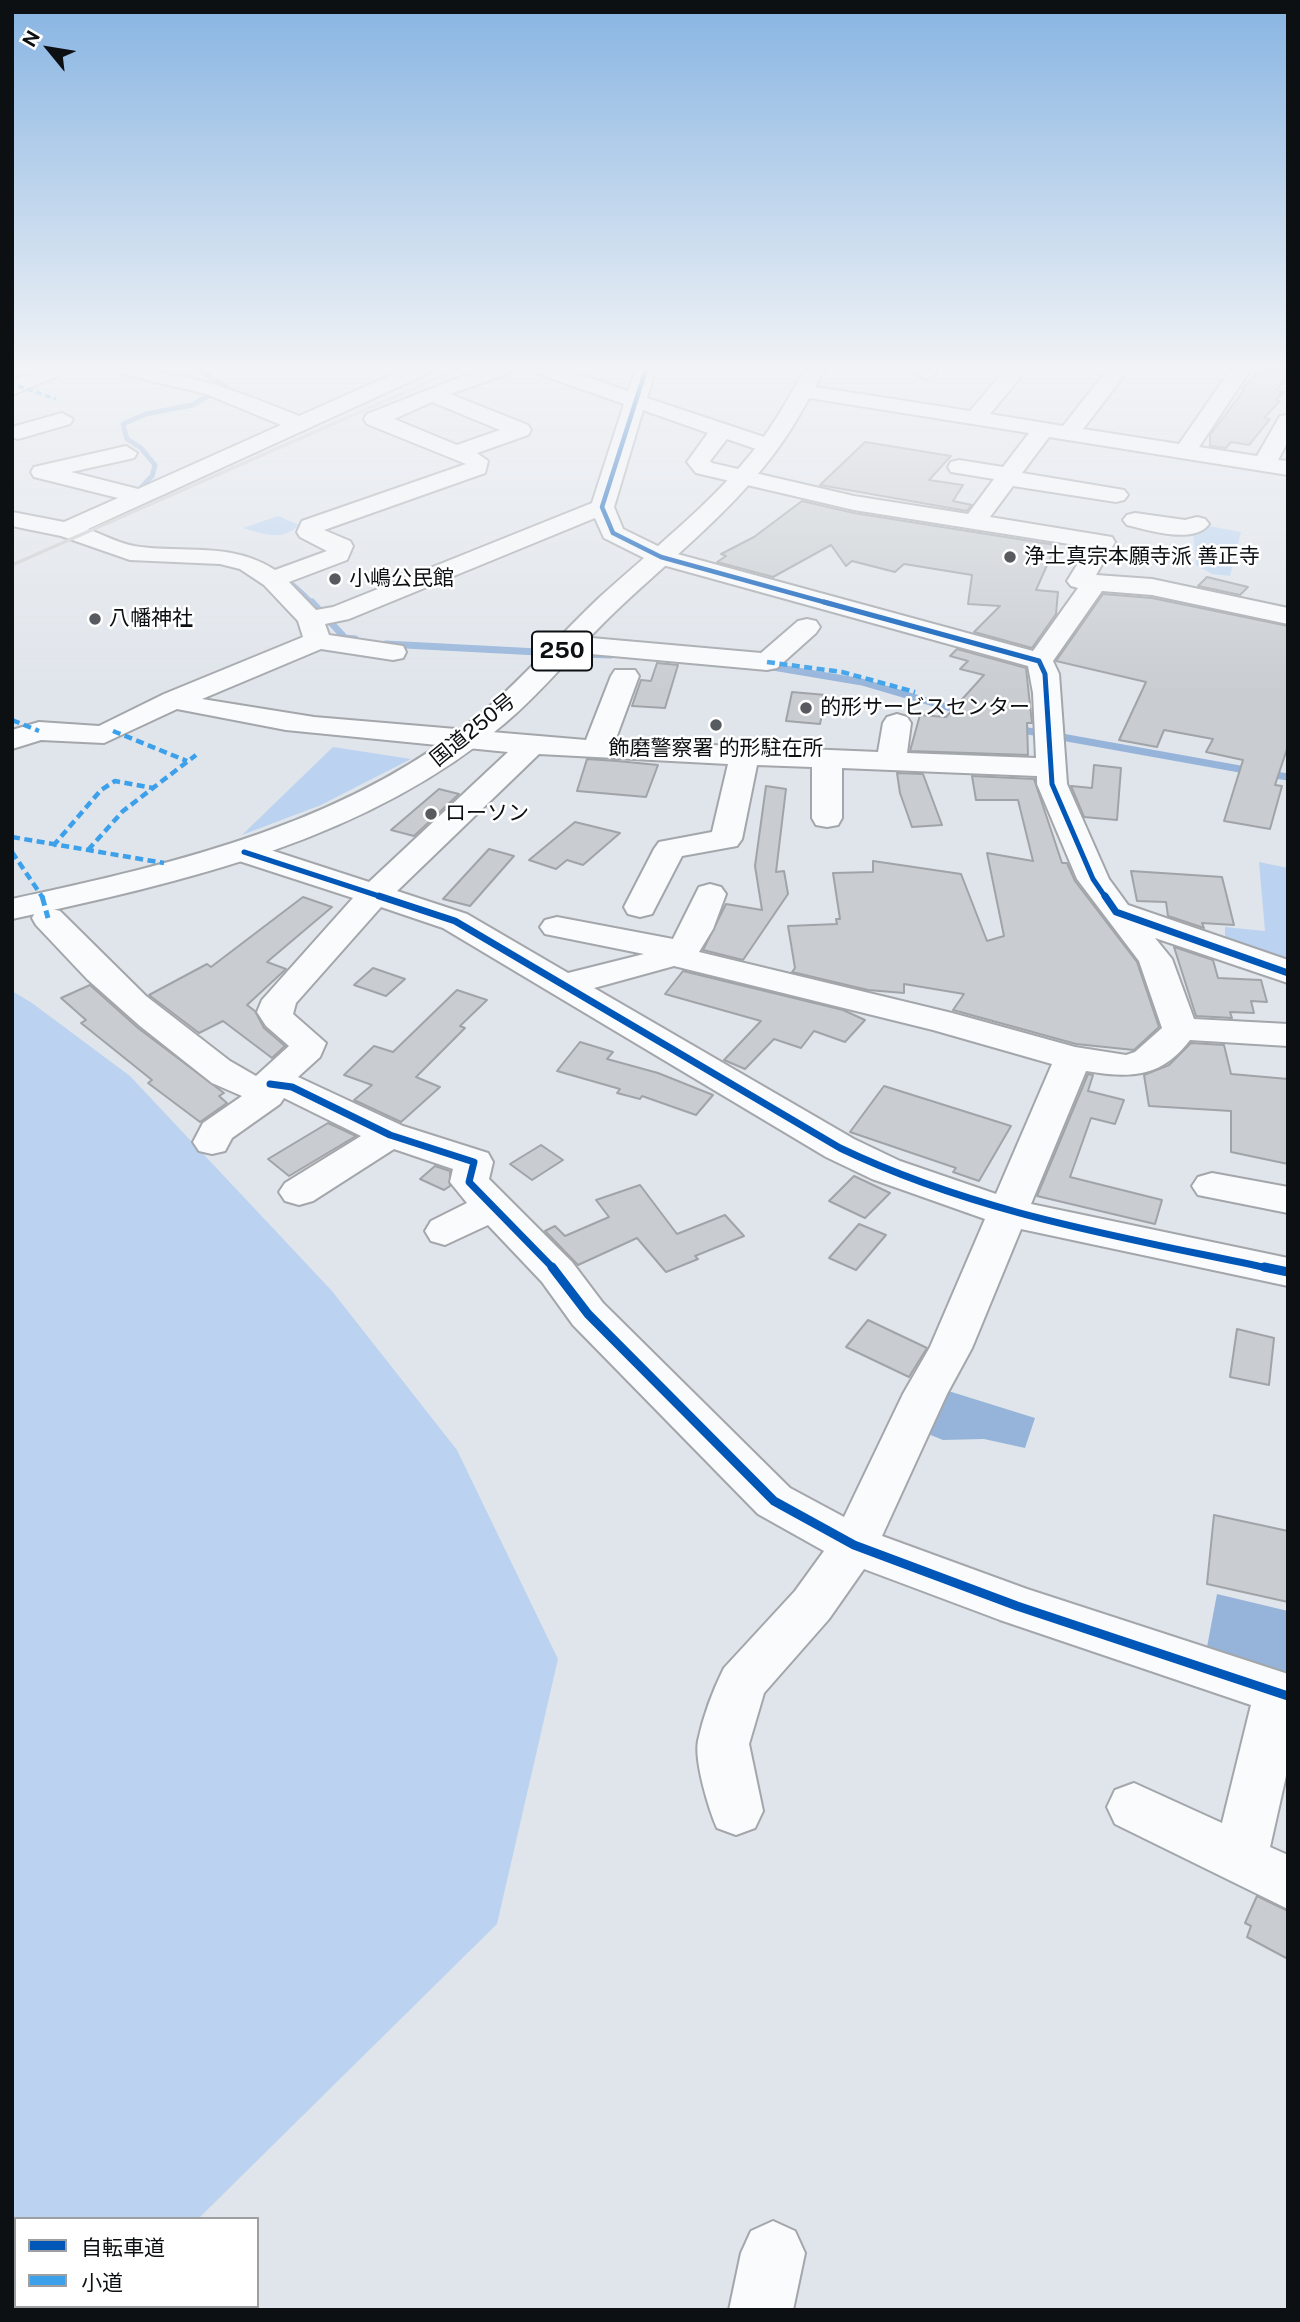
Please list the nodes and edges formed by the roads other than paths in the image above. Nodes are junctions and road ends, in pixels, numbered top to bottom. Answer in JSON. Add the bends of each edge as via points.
{"nodes":[{"id":1,"x":63,"y":477,"type":"edge"},
{"id":2,"x":178,"y":477,"type":"edge"},
{"id":3,"x":450,"y":477,"type":"edge"},
{"id":4,"x":612,"y":477,"type":"edge"},
{"id":5,"x":991,"y":477,"type":"edge"},
{"id":6,"x":1008,"y":477,"type":"edge"},
{"id":7,"x":742,"y":478,"type":"joint"},
{"id":8,"x":1005,"y":482,"type":"junction"},
{"id":9,"x":133,"y":495,"type":"junction"},
{"id":10,"x":1116,"y":495,"type":"dead end"},
{"id":11,"x":602,"y":507,"type":"junction"},
{"id":12,"x":1070,"y":507,"type":"dead end"},
{"id":13,"x":12,"y":519,"type":"edge"},
{"id":14,"x":973,"y":523,"type":"junction"},
{"id":15,"x":1197,"y":524,"type":"dead end"},
{"id":16,"x":67,"y":530,"type":"junction"},
{"id":17,"x":1103,"y":542,"type":"junction"},
{"id":18,"x":661,"y":556,"type":"junction"},
{"id":19,"x":234,"y":561,"type":"junction"},
{"id":20,"x":280,"y":577,"type":"junction"},
{"id":21,"x":189,"y":582,"type":"dead end"},
{"id":22,"x":1095,"y":583,"type":"junction"},
{"id":23,"x":1288,"y":616,"type":"edge"},
{"id":24,"x":319,"y":623,"type":"junction"},
{"id":25,"x":807,"y":626,"type":"dead end"},
{"id":26,"x":569,"y":644,"type":"junction"},
{"id":27,"x":393,"y":652,"type":"dead end"},
{"id":28,"x":1039,"y":661,"type":"junction"},
{"id":29,"x":625,"y":676,"type":"dead end"},
{"id":30,"x":174,"y":700,"type":"junction"},
{"id":31,"x":897,"y":723,"type":"dead end"},
{"id":32,"x":12,"y":740,"type":"edge"},
{"id":33,"x":465,"y":740,"type":"junction"},
{"id":34,"x":530,"y":747,"type":"junction"},
{"id":35,"x":1050,"y":747,"type":"junction"},
{"id":36,"x":597,"y":750,"type":"junction"},
{"id":37,"x":745,"y":754,"type":"junction"},
{"id":38,"x":827,"y":758,"type":"junction"},
{"id":39,"x":892,"y":759,"type":"junction"},
{"id":40,"x":827,"y":818,"type":"dead end"},
{"id":41,"x":244,"y":852,"type":"junction"},
{"id":42,"x":710,"y":894,"type":"dead end"},
{"id":43,"x":374,"y":895,"type":"junction"},
{"id":44,"x":640,"y":907,"type":"dead end"},
{"id":45,"x":12,"y":909,"type":"edge"},
{"id":46,"x":1116,"y":912,"type":"junction"},
{"id":47,"x":48,"y":918,"type":"dead end"},
{"id":48,"x":556,"y":927,"type":"dead end"},
{"id":49,"x":682,"y":951,"type":"junction"},
{"id":50,"x":1288,"y":973,"type":"edge"},
{"id":51,"x":565,"y":984,"type":"junction"},
{"id":52,"x":1180,"y":1029,"type":"junction"},
{"id":53,"x":1288,"y":1035,"type":"edge"},
{"id":54,"x":1073,"y":1058,"type":"junction"},
{"id":55,"x":265,"y":1087,"type":"junction"},
{"id":56,"x":390,"y":1135,"type":"junction"},
{"id":57,"x":212,"y":1142,"type":"dead end"},
{"id":58,"x":1212,"y":1186,"type":"dead end"},
{"id":59,"x":299,"y":1192,"type":"dead end"},
{"id":60,"x":1288,"y":1200,"type":"edge"},
{"id":61,"x":493,"y":1206,"type":"junction"},
{"id":62,"x":1007,"y":1212,"type":"junction"},
{"id":63,"x":445,"y":1231,"type":"dead end"},
{"id":64,"x":1288,"y":1272,"type":"edge"},
{"id":65,"x":854,"y":1545,"type":"junction"},
{"id":66,"x":1283,"y":1695,"type":"edge"},
{"id":67,"x":1134,"y":1807,"type":"dead end"},
{"id":68,"x":736,"y":1811,"type":"dead end"},
{"id":69,"x":1240,"y":1860,"type":"junction"},
{"id":70,"x":1288,"y":1883,"type":"edge"}],
"edges":[{"from":1,"to":9,"type":"main road"},
{"from":2,"to":9,"type":"main road"},
{"from":3,"to":20,"type":"main road","via":[[311,526],[309,532],[341,546],[342,551]]},
{"from":4,"to":11,"type":"main road"},
{"from":5,"to":8,"type":"main road"},
{"from":6,"to":8,"type":"main road"},
{"from":7,"to":14,"type":"main road"},
{"from":7,"to":18,"type":"main road","name":"国道250号","number":"250"},
{"from":8,"to":10,"type":"main road"},
{"from":8,"to":12,"type":"main road"},
{"from":8,"to":14,"type":"main road"},
{"from":9,"to":16,"type":"main road"},
{"from":11,"to":18,"type":"main road","via":[[613,533]]},
{"from":11,"to":24,"type":"main road"},
{"from":13,"to":16,"type":"main road"},
{"from":14,"to":17,"type":"main road"},
{"from":15,"to":17,"type":"main road","via":[[1188,528],[1139,513],[1128,531]]},
{"from":16,"to":19,"type":"main road","via":[[130,553]]},
{"from":17,"to":22,"type":"main road","via":[[1080,581]]},
{"from":18,"to":26,"type":"main road","name":"国道250号","number":"250"},
{"from":18,"to":28,"type":"main road"},
{"from":19,"to":20,"type":"main road"},
{"from":19,"to":21,"type":"main road"},
{"from":20,"to":24,"type":"main road"},
{"from":22,"to":23,"type":"main road","via":[[1152,587]]},
{"from":22,"to":28,"type":"main road"},
{"from":24,"to":27,"type":"main road"},
{"from":24,"to":30,"type":"main road"},
{"from":25,"to":26,"type":"main road","via":[[767,662]]},
{"from":26,"to":33,"type":"main road","name":"国道250号","number":"250","via":[[494,718]]},
{"from":28,"to":35,"type":"main road","via":[[1045,674]]},
{"from":29,"to":36,"type":"main road"},
{"from":30,"to":32,"type":"main road","via":[[104,734],[39,731]]},
{"from":30,"to":33,"type":"main road","via":[[257,718]]},
{"from":31,"to":39,"type":"main road"},
{"from":33,"to":34,"type":"main road"},
{"from":33,"to":41,"type":"main road","name":"国道250号","number":"250","via":[[433,764],[354,807]]},
{"from":34,"to":36,"type":"main road"},
{"from":34,"to":43,"type":"main road"},
{"from":35,"to":39,"type":"main road"},
{"from":35,"to":46,"type":"main road","via":[[1052,784],[1093,878]]},
{"from":36,"to":37,"type":"main road"},
{"from":37,"to":38,"type":"main road"},
{"from":37,"to":44,"type":"main road","via":[[726,839],[670,849]]},
{"from":38,"to":39,"type":"main road"},
{"from":38,"to":40,"type":"main road"},
{"from":41,"to":43,"type":"main road"},
{"from":41,"to":45,"type":"main road","name":"国道250号","number":"250","via":[[167,875]]},
{"from":42,"to":49,"type":"main road","via":[[695,933]]},
{"from":43,"to":51,"type":"main road","via":[[455,921]]},
{"from":43,"to":55,"type":"main road","via":[[278,1000],[278,1019],[308,1043]]},
{"from":46,"to":50,"type":"main road"},
{"from":46,"to":52,"type":"main road","via":[[1155,959]]},
{"from":47,"to":55,"type":"main road","via":[[100,976],[146,1015],[240,1086]]},
{"from":48,"to":49,"type":"main road"},
{"from":49,"to":51,"type":"main road"},
{"from":49,"to":54,"type":"main road","via":[[685,959]]},
{"from":51,"to":62,"type":"main road","via":[[840,1148],[886,1170]]},
{"from":52,"to":53,"type":"main road"},
{"from":52,"to":54,"type":"main road","via":[[1148,1060],[1126,1066]]},
{"from":54,"to":62,"type":"main road"},
{"from":55,"to":56,"type":"main road","via":[[292,1087]]},
{"from":55,"to":57,"type":"main road","via":[[267,1096],[216,1132]]},
{"from":56,"to":59,"type":"main road"},
{"from":56,"to":61,"type":"main road","via":[[474,1162],[469,1182]]},
{"from":58,"to":60,"type":"main road"},
{"from":61,"to":63,"type":"main road"},
{"from":61,"to":65,"type":"main road","via":[[557,1272],[588,1314],[774,1501]]},
{"from":62,"to":64,"type":"main road"},
{"from":62,"to":65,"type":"main road","via":[[951,1348]]},
{"from":65,"to":66,"type":"main road","via":[[1017,1606]]},
{"from":65,"to":68,"type":"main road","via":[[812,1605],[742,1682],[723,1744]]},
{"from":66,"to":69,"type":"main road"},
{"from":67,"to":69,"type":"main road"},
{"from":69,"to":70,"type":"main road"}]}
